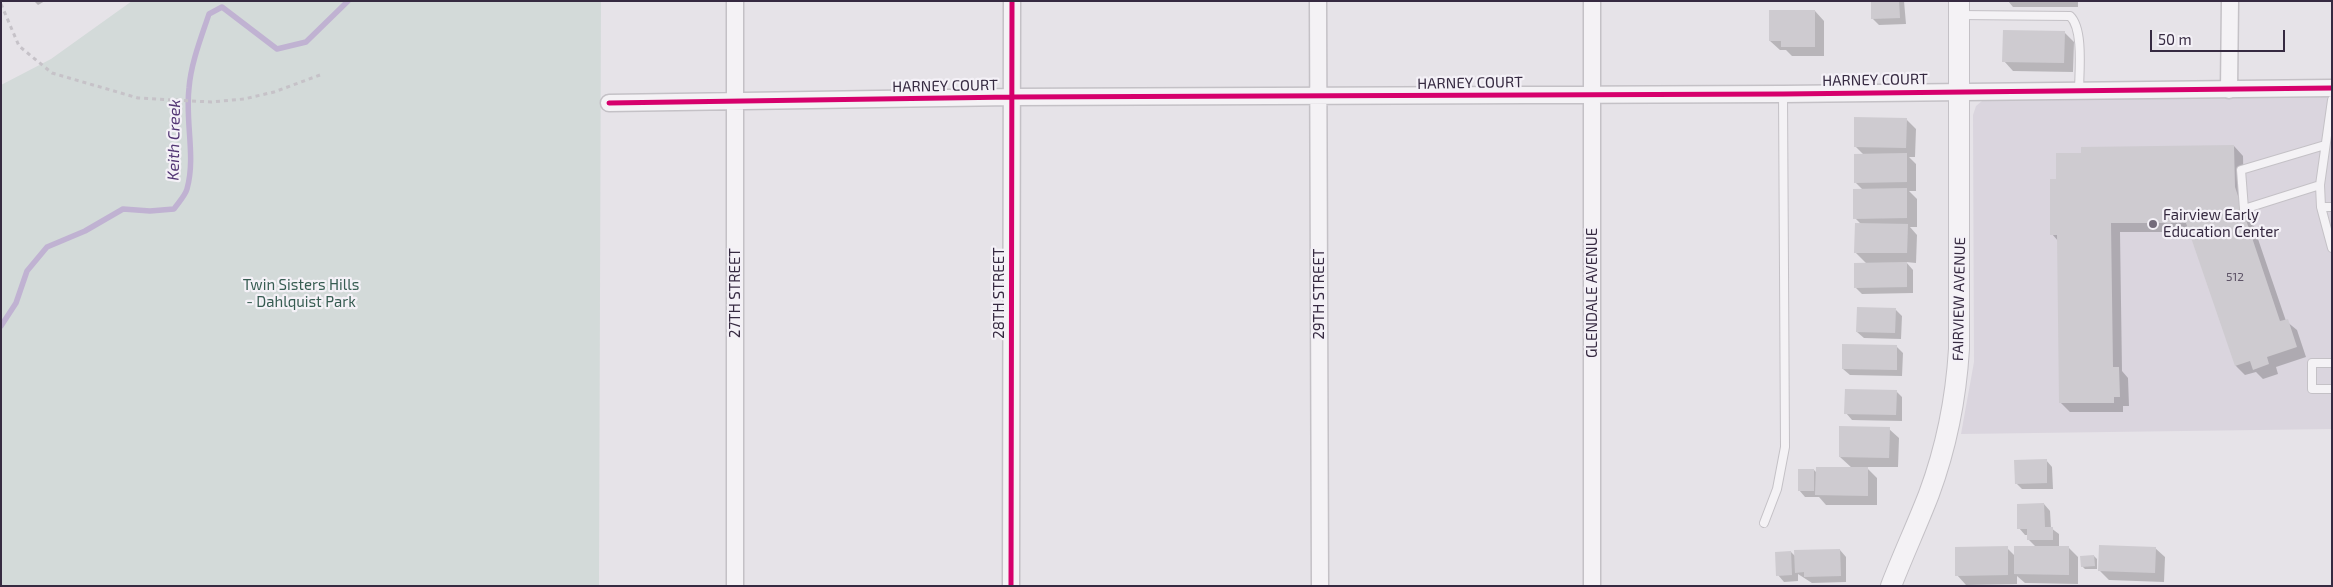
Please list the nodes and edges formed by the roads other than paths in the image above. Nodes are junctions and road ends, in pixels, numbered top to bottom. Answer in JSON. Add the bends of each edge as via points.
{"nodes":[{"id":1,"x":735,"y":1,"type":"edge"},
{"id":2,"x":1012,"y":1,"type":"edge"},
{"id":3,"x":1318,"y":1,"type":"edge"},
{"id":4,"x":1592,"y":1,"type":"edge"},
{"id":5,"x":2230,"y":1,"type":"edge"},
{"id":6,"x":1959,"y":8,"type":"edge"},
{"id":7,"x":2332,"y":88,"type":"edge"},
{"id":8,"x":2229,"y":90,"type":"junction"},
{"id":9,"x":1960,"y":91,"type":"junction"},
{"id":10,"x":2079,"y":92,"type":"junction"},
{"id":11,"x":1591,"y":94,"type":"junction"},
{"id":12,"x":1783,"y":94,"type":"junction"},
{"id":13,"x":1012,"y":97,"type":"junction"},
{"id":14,"x":1318,"y":97,"type":"junction"},
{"id":15,"x":2332,"y":100,"type":"edge"},
{"id":16,"x":735,"y":102,"type":"junction"},
{"id":17,"x":609,"y":103,"type":"dead end"},
{"id":18,"x":2325,"y":145,"type":"junction"},
{"id":19,"x":2322,"y":158,"type":"junction"},
{"id":20,"x":2332,"y":158,"type":"edge"},
{"id":21,"x":2320,"y":185,"type":"junction"},
{"id":22,"x":2321,"y":207,"type":"junction"},
{"id":23,"x":2332,"y":207,"type":"edge"},
{"id":24,"x":2332,"y":248,"type":"edge"},
{"id":25,"x":2332,"y":363,"type":"edge"},
{"id":26,"x":2332,"y":389,"type":"edge"},
{"id":27,"x":1764,"y":523,"type":"dead end"},
{"id":28,"x":735,"y":586,"type":"edge"},
{"id":29,"x":1012,"y":586,"type":"edge"},
{"id":30,"x":1320,"y":586,"type":"edge"},
{"id":31,"x":1592,"y":586,"type":"edge"},
{"id":32,"x":1891,"y":586,"type":"edge"}],
"edges":[{"from":1,"to":16,"type":"street","name":"27TH STREET"},
{"from":2,"to":13,"type":"street","name":"28TH STREET"},
{"from":3,"to":14,"type":"street","name":"29TH STREET"},
{"from":4,"to":11,"type":"street","name":"GLENDALE AVENUE"},
{"from":5,"to":8,"type":"street"},
{"from":6,"to":9,"type":"street","name":"FAIRVIEW AVENUE"},
{"from":6,"to":10,"type":"lane","via":[[2070,16],[2076,21],[2078,33]]},
{"from":7,"to":8,"type":"street","name":"HARNEY COURT"},
{"from":8,"to":10,"type":"street","name":"HARNEY COURT"},
{"from":9,"to":10,"type":"street","name":"HARNEY COURT"},
{"from":9,"to":12,"type":"street","name":"HARNEY COURT"},
{"from":9,"to":32,"type":"street","name":"FAIRVIEW AVENUE","via":[[1959,349],[1954,395],[1946,438],[1929,494]]},
{"from":11,"to":12,"type":"street","name":"HARNEY COURT"},
{"from":11,"to":14,"type":"street","name":"HARNEY COURT"},
{"from":11,"to":31,"type":"street","name":"GLENDALE AVENUE"},
{"from":12,"to":27,"type":"lane","via":[[1785,447],[1777,489]]},
{"from":13,"to":14,"type":"street","name":"HARNEY COURT"},
{"from":13,"to":16,"type":"street","name":"HARNEY COURT"},
{"from":13,"to":29,"type":"street","name":"28TH STREET"},
{"from":14,"to":30,"type":"street","name":"29TH STREET"},
{"from":15,"to":18,"type":"lane"},
{"from":16,"to":17,"type":"street","name":"HARNEY COURT"},
{"from":16,"to":28,"type":"street","name":"27TH STREET"},
{"from":18,"to":19,"type":"lane"},
{"from":18,"to":21,"type":"lane","via":[[2241,170],[2244,209]]},
{"from":19,"to":20,"type":"lane"},
{"from":19,"to":21,"type":"lane"},
{"from":21,"to":22,"type":"lane"},
{"from":22,"to":23,"type":"lane"},
{"from":22,"to":24,"type":"lane"},
{"from":25,"to":26,"type":"lane","via":[[2312,363],[2312,389]]}]}
